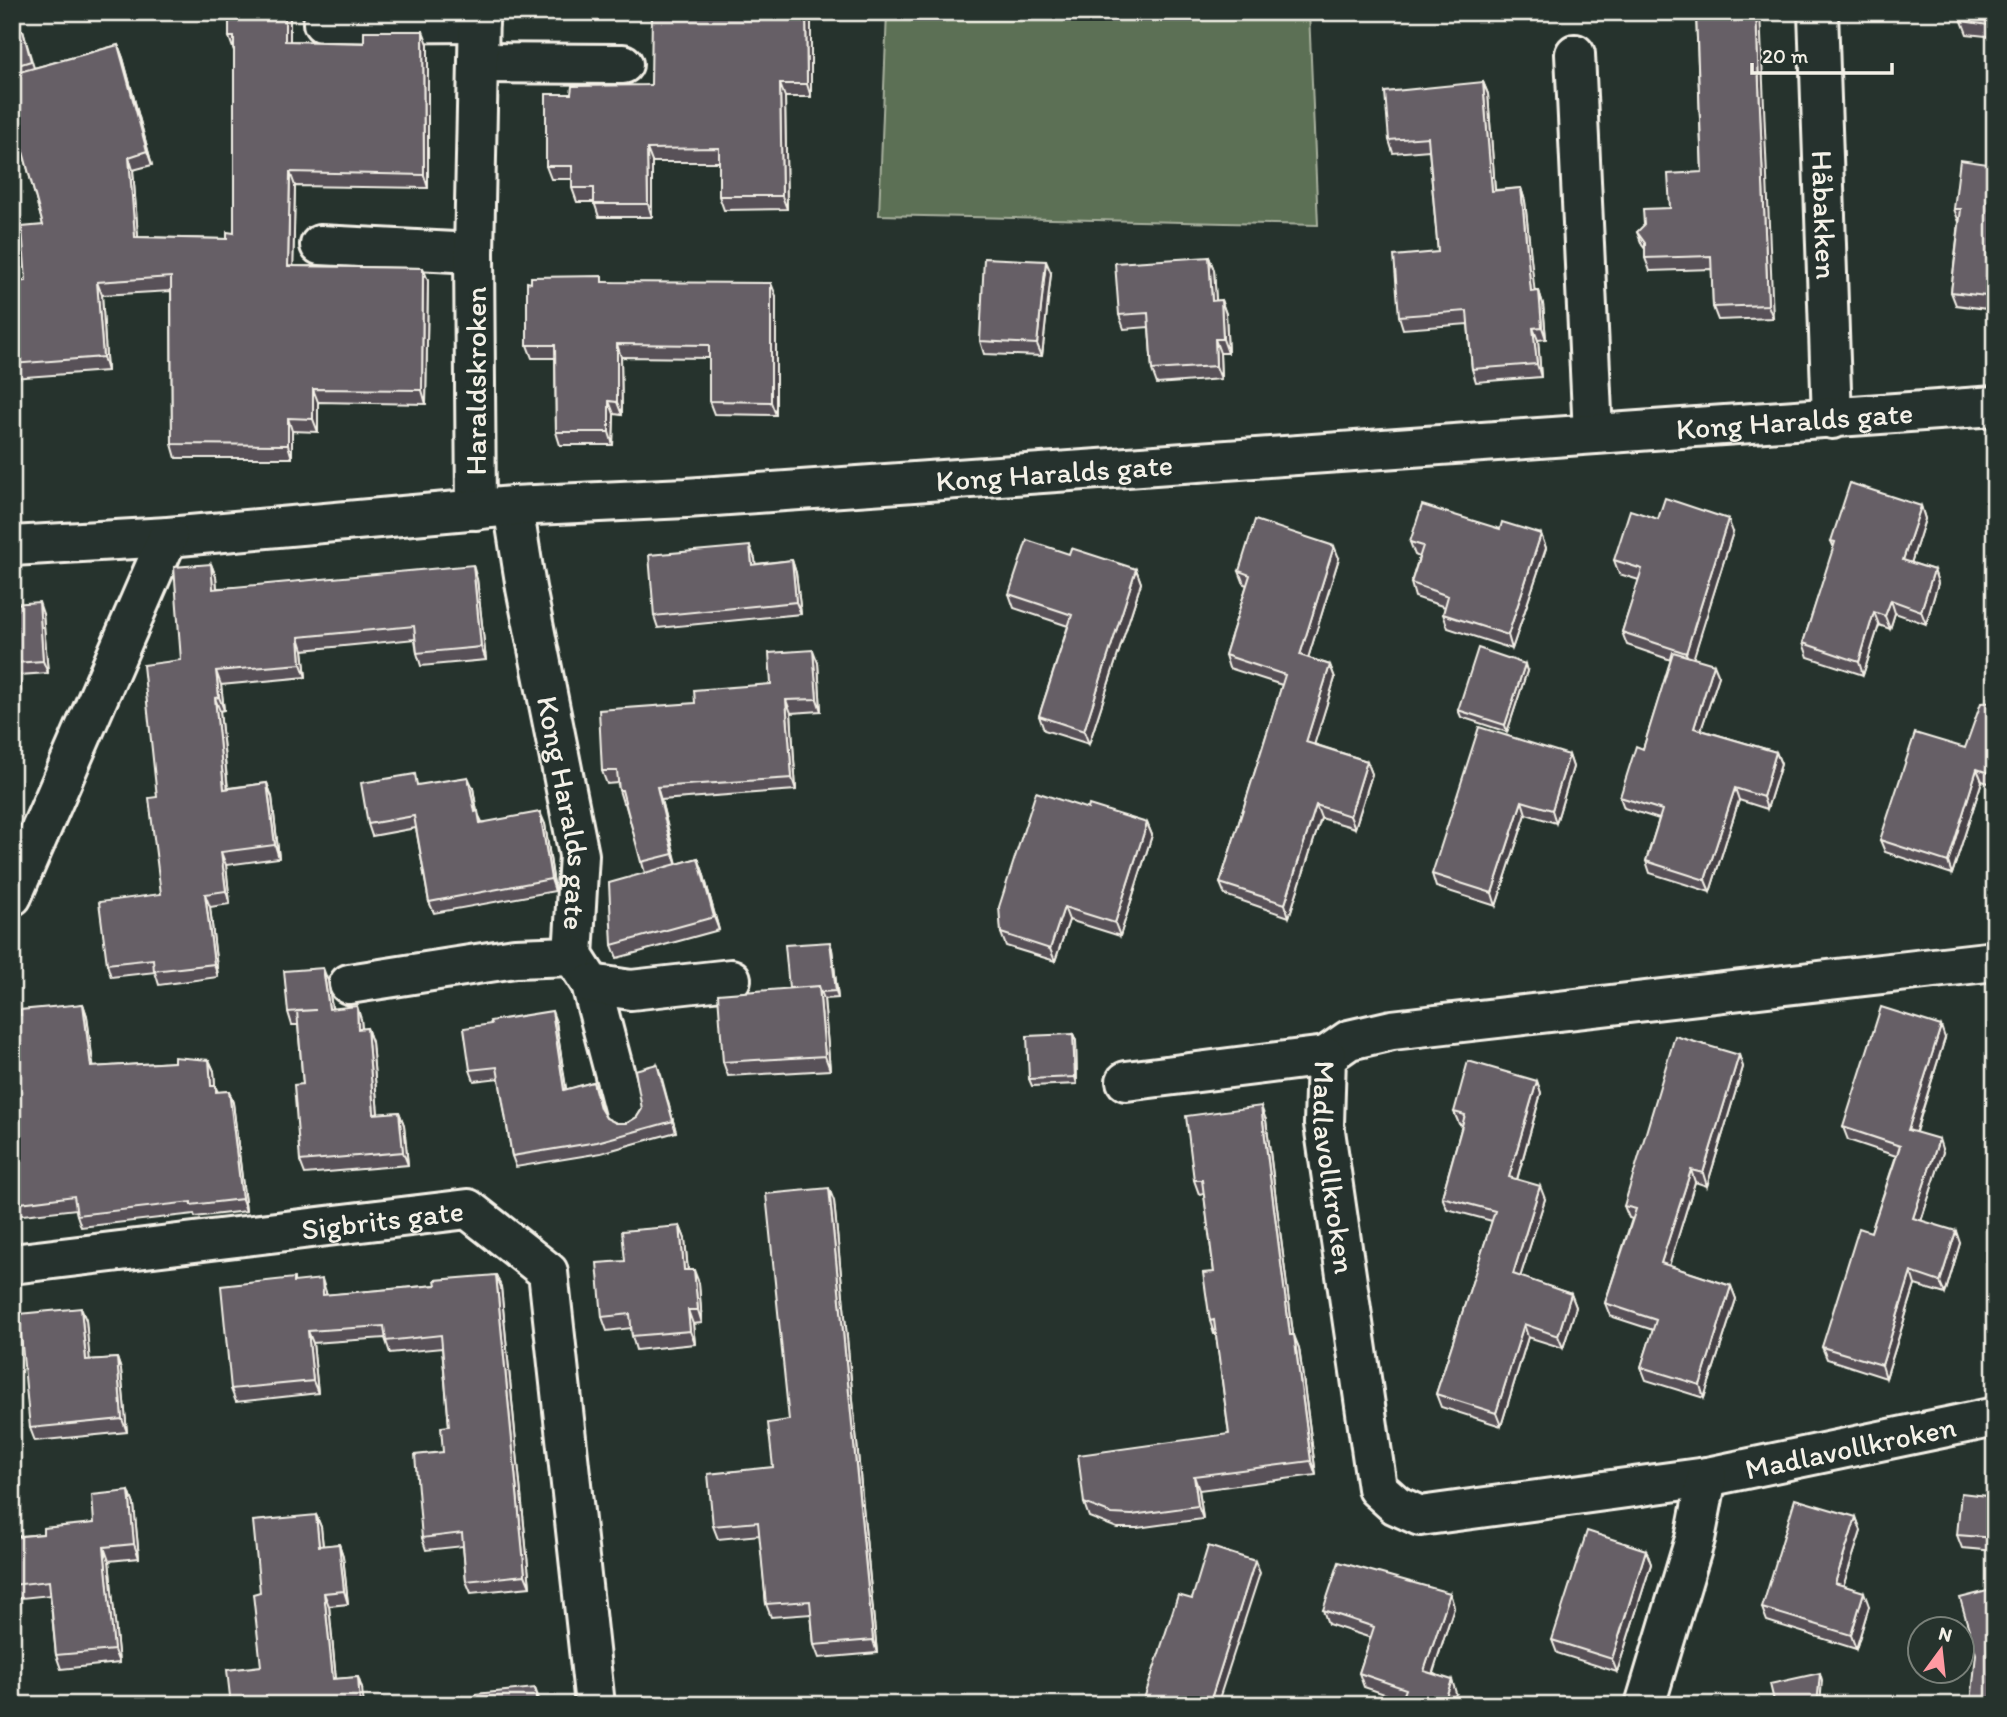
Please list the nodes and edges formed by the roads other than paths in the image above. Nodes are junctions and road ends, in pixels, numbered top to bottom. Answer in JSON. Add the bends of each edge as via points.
{"nodes":[{"id":1,"x":1818,"y":12,"type":"edge"},
{"id":2,"x":479,"y":17,"type":"edge"},
{"id":3,"x":323,"y":23,"type":"dead end"},
{"id":4,"x":1575,"y":54,"type":"dead end"},
{"id":5,"x":478,"y":63,"type":"junction"},
{"id":6,"x":623,"y":64,"type":"dead end"},
{"id":7,"x":320,"y":245,"type":"dead end"},
{"id":8,"x":474,"y":253,"type":"junction"},
{"id":9,"x":1995,"y":406,"type":"edge"},
{"id":10,"x":1832,"y":419,"type":"junction"},
{"id":11,"x":1593,"y":434,"type":"junction"},
{"id":12,"x":513,"y":506,"type":"junction"},
{"id":13,"x":475,"y":510,"type":"junction"},
{"id":14,"x":168,"y":537,"type":"junction"},
{"id":15,"x":12,"y":546,"type":"edge"},
{"id":16,"x":12,"y":896,"type":"edge"},
{"id":17,"x":1995,"y":961,"type":"edge"},
{"id":18,"x":582,"y":970,"type":"junction"},
{"id":19,"x":731,"y":979,"type":"dead end"},
{"id":20,"x":349,"y":984,"type":"dead end"},
{"id":21,"x":1326,"y":1056,"type":"junction"},
{"id":22,"x":1126,"y":1081,"type":"dead end"},
{"id":23,"x":625,"y":1113,"type":"dead end"},
{"id":24,"x":12,"y":1264,"type":"edge"},
{"id":25,"x":1995,"y":1417,"type":"edge"},
{"id":26,"x":1707,"y":1477,"type":"junction"},
{"id":27,"x":595,"y":1705,"type":"edge"},
{"id":28,"x":1645,"y":1705,"type":"edge"}],
"edges":[{"from":1,"to":10,"type":"street","name":"Håbakken"},
{"from":2,"to":3,"type":"street","name":"Haraldskroken"},
{"from":2,"to":5,"type":"street","name":"Haraldskroken"},
{"from":4,"to":11,"type":"street"},
{"from":5,"to":6,"type":"street"},
{"from":5,"to":8,"type":"street","name":"Haraldskroken"},
{"from":7,"to":8,"type":"street","name":"Haraldskroken"},
{"from":8,"to":13,"type":"street","name":"Haraldskroken"},
{"from":9,"to":10,"type":"street","name":"Kong Haralds gate"},
{"from":10,"to":11,"type":"street","name":"Kong Haralds gate"},
{"from":11,"to":12,"type":"street","name":"Kong Haralds gate","via":[[686,498]]},
{"from":12,"to":13,"type":"street","name":"Kong Haralds gate"},
{"from":12,"to":18,"type":"street","name":"Kong Haralds gate","via":[[579,855]]},
{"from":13,"to":14,"type":"street","name":"Kong Haralds gate"},
{"from":14,"to":15,"type":"street","name":"Kong Haralds gate"},
{"from":14,"to":16,"type":"street"},
{"from":17,"to":21,"type":"street","name":"Madlavollkroken","via":[[1392,1030],[1349,1040]]},
{"from":18,"to":19,"type":"street","via":[[631,990]]},
{"from":18,"to":20,"type":"street","via":[[515,958]]},
{"from":18,"to":23,"type":"street","name":"Kong Haralds gate"},
{"from":21,"to":22,"type":"street"},
{"from":21,"to":26,"type":"street","name":"Madlavollkroken","via":[[1324,1124],[1377,1488],[1396,1505],[1420,1516]]},
{"from":24,"to":27,"type":"street","name":"Sigbrits gate","via":[[468,1209],[548,1272]]},
{"from":25,"to":26,"type":"street","name":"Madlavollkroken"},
{"from":26,"to":28,"type":"street","name":"Madlavollkroken","via":[[1695,1539]]}]}
